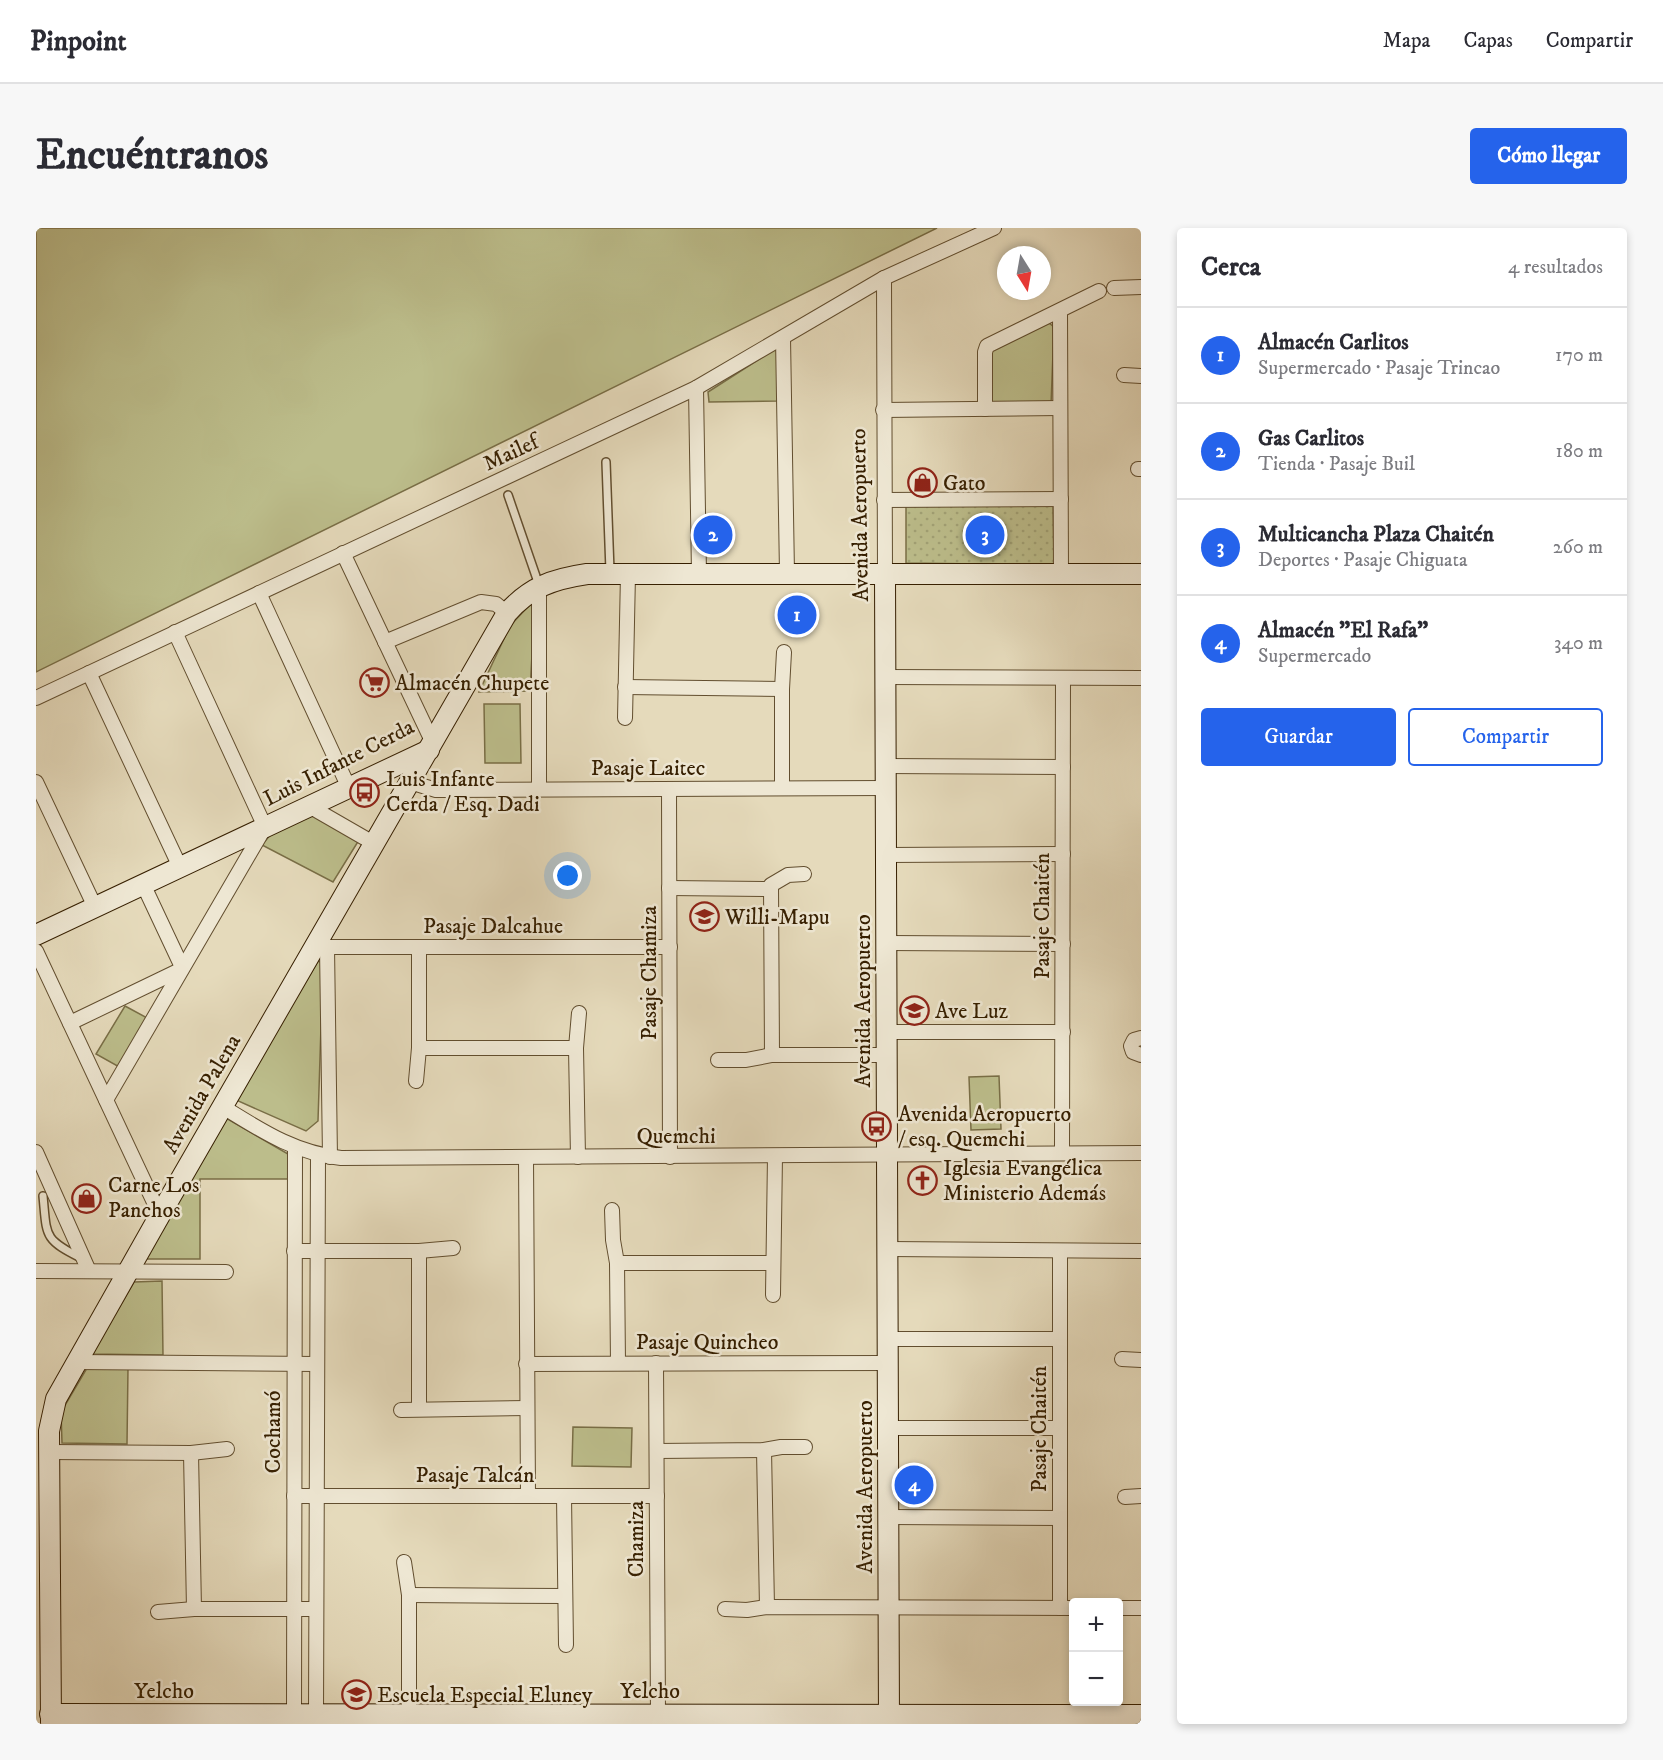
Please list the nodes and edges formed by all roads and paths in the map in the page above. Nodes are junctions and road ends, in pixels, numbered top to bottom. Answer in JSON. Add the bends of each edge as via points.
{"nodes":[{"id":1,"x":994,"y":228,"type":"edge"},
{"id":2,"x":884,"y":278,"type":"junction"},
{"id":3,"x":1141,"y":287,"type":"edge"},
{"id":4,"x":1114,"y":288,"type":"dead end"},
{"id":5,"x":1099,"y":291,"type":"dead end"},
{"id":6,"x":1060,"y":312,"type":"junction"},
{"id":7,"x":783,"y":338,"type":"junction"},
{"id":8,"x":1124,"y":375,"type":"dead end"},
{"id":9,"x":1141,"y":376,"type":"edge"},
{"id":10,"x":696,"y":388,"type":"junction"},
{"id":11,"x":1060,"y":408,"type":"junction"},
{"id":12,"x":985,"y":409,"type":"junction"},
{"id":13,"x":883,"y":410,"type":"junction"},
{"id":14,"x":606,"y":462,"type":"dead end"},
{"id":15,"x":508,"y":495,"type":"dead end"},
{"id":16,"x":1061,"y":499,"type":"junction"},
{"id":17,"x":884,"y":500,"type":"junction"},
{"id":18,"x":343,"y":553,"type":"junction"},
{"id":19,"x":787,"y":573,"type":"junction"},
{"id":20,"x":885,"y":573,"type":"junction"},
{"id":21,"x":619,"y":574,"type":"junction"},
{"id":22,"x":699,"y":574,"type":"junction"},
{"id":23,"x":1061,"y":574,"type":"junction"},
{"id":24,"x":1141,"y":574,"type":"edge"},
{"id":25,"x":539,"y":585,"type":"junction"},
{"id":26,"x":259,"y":593,"type":"junction"},
{"id":27,"x":507,"y":613,"type":"junction"},
{"id":28,"x":175,"y":632,"type":"junction"},
{"id":29,"x":386,"y":642,"type":"junction"},
{"id":30,"x":784,"y":652,"type":"dead end"},
{"id":31,"x":89,"y":673,"type":"junction"},
{"id":32,"x":886,"y":677,"type":"junction"},
{"id":33,"x":1063,"y":678,"type":"junction"},
{"id":34,"x":1141,"y":678,"type":"edge"},
{"id":35,"x":626,"y":687,"type":"junction"},
{"id":36,"x":782,"y":688,"type":"junction"},
{"id":37,"x":36,"y":698,"type":"edge"},
{"id":38,"x":625,"y":718,"type":"dead end"},
{"id":39,"x":431,"y":746,"type":"junction"},
{"id":40,"x":886,"y":766,"type":"junction"},
{"id":41,"x":1063,"y":767,"type":"junction"},
{"id":42,"x":36,"y":782,"type":"edge"},
{"id":43,"x":410,"y":782,"type":"junction"},
{"id":44,"x":349,"y":788,"type":"junction"},
{"id":45,"x":782,"y":788,"type":"junction"},
{"id":46,"x":886,"y":788,"type":"junction"},
{"id":47,"x":539,"y":789,"type":"junction"},
{"id":48,"x":669,"y":789,"type":"junction"},
{"id":49,"x":309,"y":806,"type":"junction"},
{"id":50,"x":265,"y":827,"type":"junction"},
{"id":51,"x":375,"y":844,"type":"junction"},
{"id":52,"x":1063,"y":854,"type":"junction"},
{"id":53,"x":887,"y":855,"type":"junction"},
{"id":54,"x":180,"y":867,"type":"junction"},
{"id":55,"x":804,"y":874,"type":"dead end"},
{"id":56,"x":143,"y":884,"type":"junction"},
{"id":57,"x":669,"y":888,"type":"junction"},
{"id":58,"x":771,"y":889,"type":"junction"},
{"id":59,"x":95,"y":907,"type":"junction"},
{"id":60,"x":36,"y":935,"type":"edge"},
{"id":61,"x":322,"y":944,"type":"junction"},
{"id":62,"x":887,"y":944,"type":"junction"},
{"id":63,"x":1063,"y":944,"type":"junction"},
{"id":64,"x":419,"y":947,"type":"junction"},
{"id":65,"x":670,"y":947,"type":"junction"},
{"id":66,"x":36,"y":951,"type":"edge"},
{"id":67,"x":181,"y":968,"type":"junction"},
{"id":68,"x":579,"y":1013,"type":"dead end"},
{"id":69,"x":70,"y":1023,"type":"junction"},
{"id":70,"x":888,"y":1032,"type":"junction"},
{"id":71,"x":1063,"y":1032,"type":"junction"},
{"id":72,"x":1141,"y":1038,"type":"edge"},
{"id":73,"x":419,"y":1048,"type":"junction"},
{"id":74,"x":576,"y":1048,"type":"junction"},
{"id":75,"x":772,"y":1055,"type":"junction"},
{"id":76,"x":888,"y":1055,"type":"junction"},
{"id":77,"x":1141,"y":1055,"type":"edge"},
{"id":78,"x":718,"y":1060,"type":"dead end"},
{"id":79,"x":416,"y":1081,"type":"dead end"},
{"id":80,"x":106,"y":1100,"type":"junction"},
{"id":81,"x":223,"y":1107,"type":"junction"},
{"id":82,"x":295,"y":1149,"type":"junction"},
{"id":83,"x":1141,"y":1153,"type":"edge"},
{"id":84,"x":1062,"y":1154,"type":"junction"},
{"id":85,"x":324,"y":1156,"type":"junction"},
{"id":86,"x":775,"y":1156,"type":"junction"},
{"id":87,"x":888,"y":1156,"type":"junction"},
{"id":88,"x":526,"y":1157,"type":"junction"},
{"id":89,"x":578,"y":1157,"type":"junction"},
{"id":90,"x":670,"y":1157,"type":"junction"},
{"id":91,"x":37,"y":1158,"type":"edge"},
{"id":92,"x":43,"y":1196,"type":"dead end"},
{"id":93,"x":612,"y":1210,"type":"dead end"},
{"id":94,"x":160,"y":1215,"type":"junction"},
{"id":95,"x":453,"y":1248,"type":"dead end"},
{"id":96,"x":888,"y":1249,"type":"junction"},
{"id":97,"x":294,"y":1251,"type":"junction"},
{"id":98,"x":316,"y":1251,"type":"junction"},
{"id":99,"x":419,"y":1251,"type":"junction"},
{"id":100,"x":1060,"y":1251,"type":"junction"},
{"id":101,"x":1141,"y":1251,"type":"edge"},
{"id":102,"x":617,"y":1263,"type":"junction"},
{"id":103,"x":773,"y":1263,"type":"junction"},
{"id":104,"x":86,"y":1265,"type":"junction"},
{"id":105,"x":36,"y":1271,"type":"edge"},
{"id":106,"x":130,"y":1271,"type":"junction"},
{"id":107,"x":226,"y":1272,"type":"dead end"},
{"id":108,"x":773,"y":1295,"type":"dead end"},
{"id":109,"x":888,"y":1339,"type":"junction"},
{"id":110,"x":1060,"y":1339,"type":"junction"},
{"id":111,"x":1122,"y":1359,"type":"dead end"},
{"id":112,"x":1141,"y":1360,"type":"edge"},
{"id":113,"x":76,"y":1362,"type":"junction"},
{"id":114,"x":618,"y":1363,"type":"junction"},
{"id":115,"x":656,"y":1363,"type":"junction"},
{"id":116,"x":888,"y":1363,"type":"junction"},
{"id":117,"x":294,"y":1364,"type":"junction"},
{"id":118,"x":316,"y":1364,"type":"junction"},
{"id":119,"x":526,"y":1364,"type":"junction"},
{"id":120,"x":527,"y":1407,"type":"junction"},
{"id":121,"x":419,"y":1408,"type":"junction"},
{"id":122,"x":400,"y":1410,"type":"dead end"},
{"id":123,"x":888,"y":1428,"type":"junction"},
{"id":124,"x":1060,"y":1428,"type":"junction"},
{"id":125,"x":805,"y":1447,"type":"dead end"},
{"id":126,"x":228,"y":1449,"type":"dead end"},
{"id":127,"x":764,"y":1450,"type":"junction"},
{"id":128,"x":657,"y":1451,"type":"junction"},
{"id":129,"x":49,"y":1452,"type":"junction"},
{"id":130,"x":190,"y":1453,"type":"junction"},
{"id":131,"x":294,"y":1496,"type":"junction"},
{"id":132,"x":316,"y":1496,"type":"junction"},
{"id":133,"x":528,"y":1496,"type":"junction"},
{"id":134,"x":564,"y":1496,"type":"junction"},
{"id":135,"x":657,"y":1496,"type":"junction"},
{"id":136,"x":1141,"y":1496,"type":"edge"},
{"id":137,"x":1125,"y":1497,"type":"dead end"},
{"id":138,"x":43,"y":1509,"type":"edge"},
{"id":139,"x":889,"y":1517,"type":"junction"},
{"id":140,"x":1060,"y":1518,"type":"junction"},
{"id":141,"x":404,"y":1562,"type":"dead end"},
{"id":142,"x":409,"y":1595,"type":"junction"},
{"id":143,"x":565,"y":1596,"type":"junction"},
{"id":144,"x":767,"y":1606,"type":"junction"},
{"id":145,"x":889,"y":1607,"type":"junction"},
{"id":146,"x":1067,"y":1608,"type":"edge"},
{"id":147,"x":1123,"y":1608,"type":"edge"},
{"id":148,"x":1141,"y":1608,"type":"edge"},
{"id":149,"x":194,"y":1609,"type":"junction"},
{"id":150,"x":294,"y":1609,"type":"junction"},
{"id":151,"x":316,"y":1609,"type":"junction"},
{"id":152,"x":725,"y":1609,"type":"dead end"},
{"id":153,"x":158,"y":1612,"type":"dead end"},
{"id":154,"x":43,"y":1613,"type":"edge"},
{"id":155,"x":566,"y":1645,"type":"dead end"},
{"id":156,"x":316,"y":1715,"type":"junction"},
{"id":157,"x":409,"y":1715,"type":"junction"},
{"id":158,"x":658,"y":1715,"type":"junction"},
{"id":159,"x":1141,"y":1715,"type":"edge"},
{"id":160,"x":287,"y":1718,"type":"edge"},
{"id":161,"x":50,"y":1719,"type":"edge"},
{"id":162,"x":527,"y":1719,"type":"edge"},
{"id":163,"x":623,"y":1720,"type":"edge"},
{"id":164,"x":686,"y":1720,"type":"edge"},
{"id":165,"x":777,"y":1720,"type":"edge"},
{"id":166,"x":889,"y":1720,"type":"edge"},
{"id":167,"x":1041,"y":1720,"type":"edge"}],
"edges":[{"from":1,"to":2,"type":"street","name":"Mailef"},
{"from":2,"to":7,"type":"street","name":"Mailef"},
{"from":2,"to":13,"type":"street","name":"Avenida Aeropuerto"},
{"from":3,"to":4,"type":"street"},
{"from":5,"to":6,"type":"street"},
{"from":6,"to":11,"type":"street"},
{"from":6,"to":12,"type":"street","via":[[987,346]]},
{"from":7,"to":10,"type":"street","name":"Mailef"},
{"from":7,"to":19,"type":"street"},
{"from":8,"to":9,"type":"street"},
{"from":10,"to":18,"type":"street","name":"Mailef"},
{"from":10,"to":22,"type":"street"},
{"from":11,"to":12,"type":"street"},
{"from":11,"to":16,"type":"street"},
{"from":12,"to":13,"type":"street"},
{"from":13,"to":17,"type":"street","name":"Avenida Aeropuerto"},
{"from":14,"to":21,"type":"lane"},
{"from":15,"to":25,"type":"lane"},
{"from":16,"to":17,"type":"street"},
{"from":16,"to":23,"type":"street"},
{"from":17,"to":20,"type":"street","name":"Avenida Aeropuerto"},
{"from":18,"to":26,"type":"street","name":"Mailef"},
{"from":18,"to":29,"type":"street"},
{"from":19,"to":20,"type":"street","name":"Luis Infante Cerda"},
{"from":19,"to":22,"type":"street","name":"Luis Infante Cerda"},
{"from":20,"to":23,"type":"street","name":"Luis Infante Cerda"},
{"from":20,"to":32,"type":"street","name":"Avenida Aeropuerto"},
{"from":21,"to":22,"type":"street","name":"Luis Infante Cerda"},
{"from":21,"to":25,"type":"street","name":"Luis Infante Cerda","via":[[563,578]]},
{"from":21,"to":35,"type":"street"},
{"from":23,"to":24,"type":"street","name":"Luis Infante Cerda"},
{"from":25,"to":27,"type":"street","name":"Luis Infante Cerda"},
{"from":25,"to":47,"type":"street"},
{"from":26,"to":28,"type":"street","name":"Mailef"},
{"from":26,"to":44,"type":"street"},
{"from":27,"to":29,"type":"street","via":[[491,602],[477,603]]},
{"from":27,"to":39,"type":"street","name":"Luis Infante Cerda"},
{"from":28,"to":31,"type":"street","name":"Mailef"},
{"from":28,"to":50,"type":"street"},
{"from":29,"to":39,"type":"street"},
{"from":30,"to":36,"type":"street"},
{"from":31,"to":37,"type":"street","name":"Mailef"},
{"from":31,"to":54,"type":"street"},
{"from":32,"to":33,"type":"street"},
{"from":32,"to":40,"type":"street","name":"Avenida Aeropuerto"},
{"from":33,"to":34,"type":"street"},
{"from":33,"to":41,"type":"street","name":"Pasaje Chaitén"},
{"from":35,"to":36,"type":"street"},
{"from":35,"to":38,"type":"street"},
{"from":36,"to":45,"type":"street"},
{"from":39,"to":43,"type":"street","name":"Avenida Palena"},
{"from":39,"to":44,"type":"street","name":"Luis Infante Cerda"},
{"from":40,"to":41,"type":"street"},
{"from":40,"to":46,"type":"street","name":"Avenida Aeropuerto"},
{"from":41,"to":52,"type":"street","name":"Pasaje Chaitén"},
{"from":42,"to":59,"type":"street"},
{"from":43,"to":47,"type":"street","name":"Pasaje Laitec","via":[[436,790]]},
{"from":43,"to":51,"type":"street","name":"Avenida Palena"},
{"from":44,"to":49,"type":"street","name":"Luis Infante Cerda"},
{"from":45,"to":46,"type":"street","name":"Pasaje Laitec"},
{"from":45,"to":48,"type":"street","name":"Pasaje Laitec"},
{"from":46,"to":53,"type":"street","name":"Avenida Aeropuerto"},
{"from":47,"to":48,"type":"street","name":"Pasaje Laitec"},
{"from":48,"to":57,"type":"street","name":"Pasaje Chamiza"},
{"from":49,"to":50,"type":"street","name":"Luis Infante Cerda"},
{"from":49,"to":51,"type":"street"},
{"from":50,"to":54,"type":"street","name":"Luis Infante Cerda"},
{"from":50,"to":67,"type":"street"},
{"from":51,"to":61,"type":"street","name":"Avenida Palena"},
{"from":52,"to":53,"type":"street"},
{"from":52,"to":63,"type":"street","name":"Pasaje Chaitén"},
{"from":53,"to":62,"type":"street","name":"Avenida Aeropuerto"},
{"from":54,"to":56,"type":"street","name":"Luis Infante Cerda"},
{"from":55,"to":58,"type":"street","via":[[788,875],[773,883]]},
{"from":56,"to":59,"type":"street","name":"Luis Infante Cerda"},
{"from":56,"to":67,"type":"street"},
{"from":57,"to":58,"type":"street"},
{"from":57,"to":65,"type":"street","name":"Pasaje Chamiza"},
{"from":58,"to":75,"type":"street"},
{"from":59,"to":60,"type":"street","name":"Luis Infante Cerda"},
{"from":61,"to":64,"type":"street","name":"Pasaje Dalcahue"},
{"from":61,"to":81,"type":"street","name":"Avenida Palena"},
{"from":61,"to":85,"type":"street","name":"Cochamó"},
{"from":62,"to":63,"type":"street"},
{"from":62,"to":70,"type":"street","name":"Avenida Aeropuerto"},
{"from":63,"to":71,"type":"street","name":"Pasaje Chaitén"},
{"from":64,"to":65,"type":"street","name":"Pasaje Dalcahue"},
{"from":64,"to":73,"type":"street"},
{"from":65,"to":90,"type":"street","name":"Pasaje Chamiza"},
{"from":66,"to":69,"type":"street"},
{"from":67,"to":69,"type":"street"},
{"from":67,"to":80,"type":"street"},
{"from":68,"to":74,"type":"street"},
{"from":69,"to":80,"type":"street"},
{"from":70,"to":71,"type":"street"},
{"from":70,"to":76,"type":"street","name":"Avenida Aeropuerto"},
{"from":71,"to":84,"type":"street","name":"Pasaje Chaitén"},
{"from":72,"to":77,"type":"street","via":[[1131,1046],[1133,1052]]},
{"from":73,"to":74,"type":"street"},
{"from":73,"to":79,"type":"street"},
{"from":74,"to":89,"type":"street"},
{"from":75,"to":76,"type":"street"},
{"from":75,"to":78,"type":"street"},
{"from":76,"to":87,"type":"street","name":"Avenida Aeropuerto"},
{"from":80,"to":94,"type":"street"},
{"from":81,"to":82,"type":"street","name":"Quemchi"},
{"from":81,"to":94,"type":"street","name":"Avenida Palena"},
{"from":82,"to":85,"type":"street","name":"Quemchi"},
{"from":82,"to":97,"type":"street","name":"Cochamó"},
{"from":83,"to":84,"type":"street","name":"Quemchi"},
{"from":84,"to":87,"type":"street","name":"Quemchi"},
{"from":85,"to":88,"type":"street","name":"Quemchi"},
{"from":85,"to":98,"type":"street","name":"Cochamó"},
{"from":86,"to":87,"type":"street","name":"Quemchi"},
{"from":86,"to":90,"type":"street","name":"Quemchi"},
{"from":86,"to":103,"type":"street"},
{"from":87,"to":96,"type":"street","name":"Avenida Aeropuerto"},
{"from":88,"to":89,"type":"street","name":"Quemchi"},
{"from":88,"to":119,"type":"street"},
{"from":89,"to":90,"type":"street","name":"Quemchi"},
{"from":91,"to":104,"type":"street"},
{"from":92,"to":104,"type":"lane","via":[[52,1243]]},
{"from":93,"to":102,"type":"street"},
{"from":94,"to":106,"type":"street","name":"Avenida Palena"},
{"from":95,"to":99,"type":"street"},
{"from":96,"to":100,"type":"street"},
{"from":96,"to":109,"type":"street","name":"Avenida Aeropuerto"},
{"from":97,"to":98,"type":"street"},
{"from":97,"to":117,"type":"street","name":"Cochamó"},
{"from":98,"to":99,"type":"street"},
{"from":98,"to":118,"type":"street","name":"Cochamó"},
{"from":99,"to":121,"type":"street"},
{"from":100,"to":101,"type":"street"},
{"from":100,"to":110,"type":"street","name":"Pasaje Chaitén"},
{"from":102,"to":103,"type":"street"},
{"from":102,"to":114,"type":"street"},
{"from":103,"to":108,"type":"street"},
{"from":104,"to":105,"type":"street"},
{"from":104,"to":106,"type":"street"},
{"from":106,"to":107,"type":"street"},
{"from":106,"to":113,"type":"street","name":"Avenida Palena"},
{"from":109,"to":110,"type":"street"},
{"from":109,"to":116,"type":"street","name":"Avenida Aeropuerto"},
{"from":110,"to":124,"type":"street","name":"Pasaje Chaitén"},
{"from":111,"to":112,"type":"street"},
{"from":113,"to":117,"type":"street"},
{"from":113,"to":129,"type":"street","name":"Avenida Palena","via":[[51,1415]]},
{"from":114,"to":115,"type":"street","name":"Pasaje Quincheo"},
{"from":114,"to":119,"type":"street","name":"Pasaje Quincheo"},
{"from":115,"to":116,"type":"street","name":"Pasaje Quincheo"},
{"from":115,"to":128,"type":"street","name":"Chamiza"},
{"from":116,"to":123,"type":"street","name":"Avenida Aeropuerto"},
{"from":117,"to":118,"type":"street"},
{"from":117,"to":131,"type":"street","name":"Cochamó"},
{"from":118,"to":132,"type":"street","name":"Cochamó"},
{"from":119,"to":120,"type":"street"},
{"from":120,"to":121,"type":"street"},
{"from":120,"to":133,"type":"street"},
{"from":121,"to":122,"type":"street"},
{"from":123,"to":124,"type":"street"},
{"from":123,"to":139,"type":"street","name":"Avenida Aeropuerto"},
{"from":124,"to":140,"type":"street","name":"Pasaje Chaitén"},
{"from":125,"to":127,"type":"street"},
{"from":126,"to":130,"type":"street"},
{"from":127,"to":128,"type":"street"},
{"from":127,"to":144,"type":"street"},
{"from":128,"to":135,"type":"street","name":"Chamiza"},
{"from":129,"to":130,"type":"street"},
{"from":129,"to":138,"type":"street","name":"Avenida Palena"},
{"from":130,"to":149,"type":"street"},
{"from":131,"to":132,"type":"street","name":"Pasaje Talcán"},
{"from":131,"to":150,"type":"street","name":"Cochamó"},
{"from":132,"to":133,"type":"street","name":"Pasaje Talcán"},
{"from":132,"to":151,"type":"street","name":"Cochamó"},
{"from":133,"to":134,"type":"street","name":"Pasaje Talcán"},
{"from":134,"to":135,"type":"street","name":"Pasaje Talcán"},
{"from":134,"to":143,"type":"street"},
{"from":135,"to":158,"type":"street","name":"Chamiza"},
{"from":136,"to":137,"type":"street"},
{"from":138,"to":154,"type":"street","name":"Avenida Palena"},
{"from":139,"to":140,"type":"street"},
{"from":139,"to":145,"type":"street","name":"Avenida Aeropuerto"},
{"from":140,"to":146,"type":"street","name":"Pasaje Chaitén"},
{"from":141,"to":142,"type":"street"},
{"from":142,"to":143,"type":"street"},
{"from":142,"to":157,"type":"street"},
{"from":143,"to":155,"type":"street"},
{"from":144,"to":145,"type":"street"},
{"from":144,"to":152,"type":"street"},
{"from":145,"to":146,"type":"street"},
{"from":145,"to":166,"type":"street","name":"Avenida Aeropuerto"},
{"from":147,"to":148,"type":"street"},
{"from":149,"to":150,"type":"street"},
{"from":149,"to":153,"type":"street"},
{"from":150,"to":151,"type":"street"},
{"from":150,"to":160,"type":"street","name":"Cochamó"},
{"from":151,"to":156,"type":"street","name":"Cochamó"},
{"from":154,"to":161,"type":"street","name":"Avenida Palena"},
{"from":156,"to":157,"type":"street","name":"Yelcho"},
{"from":156,"to":160,"type":"street","name":"Yelcho"},
{"from":157,"to":162,"type":"street","name":"Yelcho"},
{"from":158,"to":163,"type":"street","name":"Yelcho"},
{"from":158,"to":164,"type":"street","name":"Yelcho"},
{"from":159,"to":167,"type":"street","name":"Yelcho"},
{"from":160,"to":161,"type":"street","name":"Yelcho"},
{"from":162,"to":163,"type":"street","name":"Yelcho"},
{"from":164,"to":165,"type":"street","name":"Yelcho"},
{"from":165,"to":166,"type":"street","name":"Yelcho"},
{"from":166,"to":167,"type":"street","name":"Yelcho"}]}
